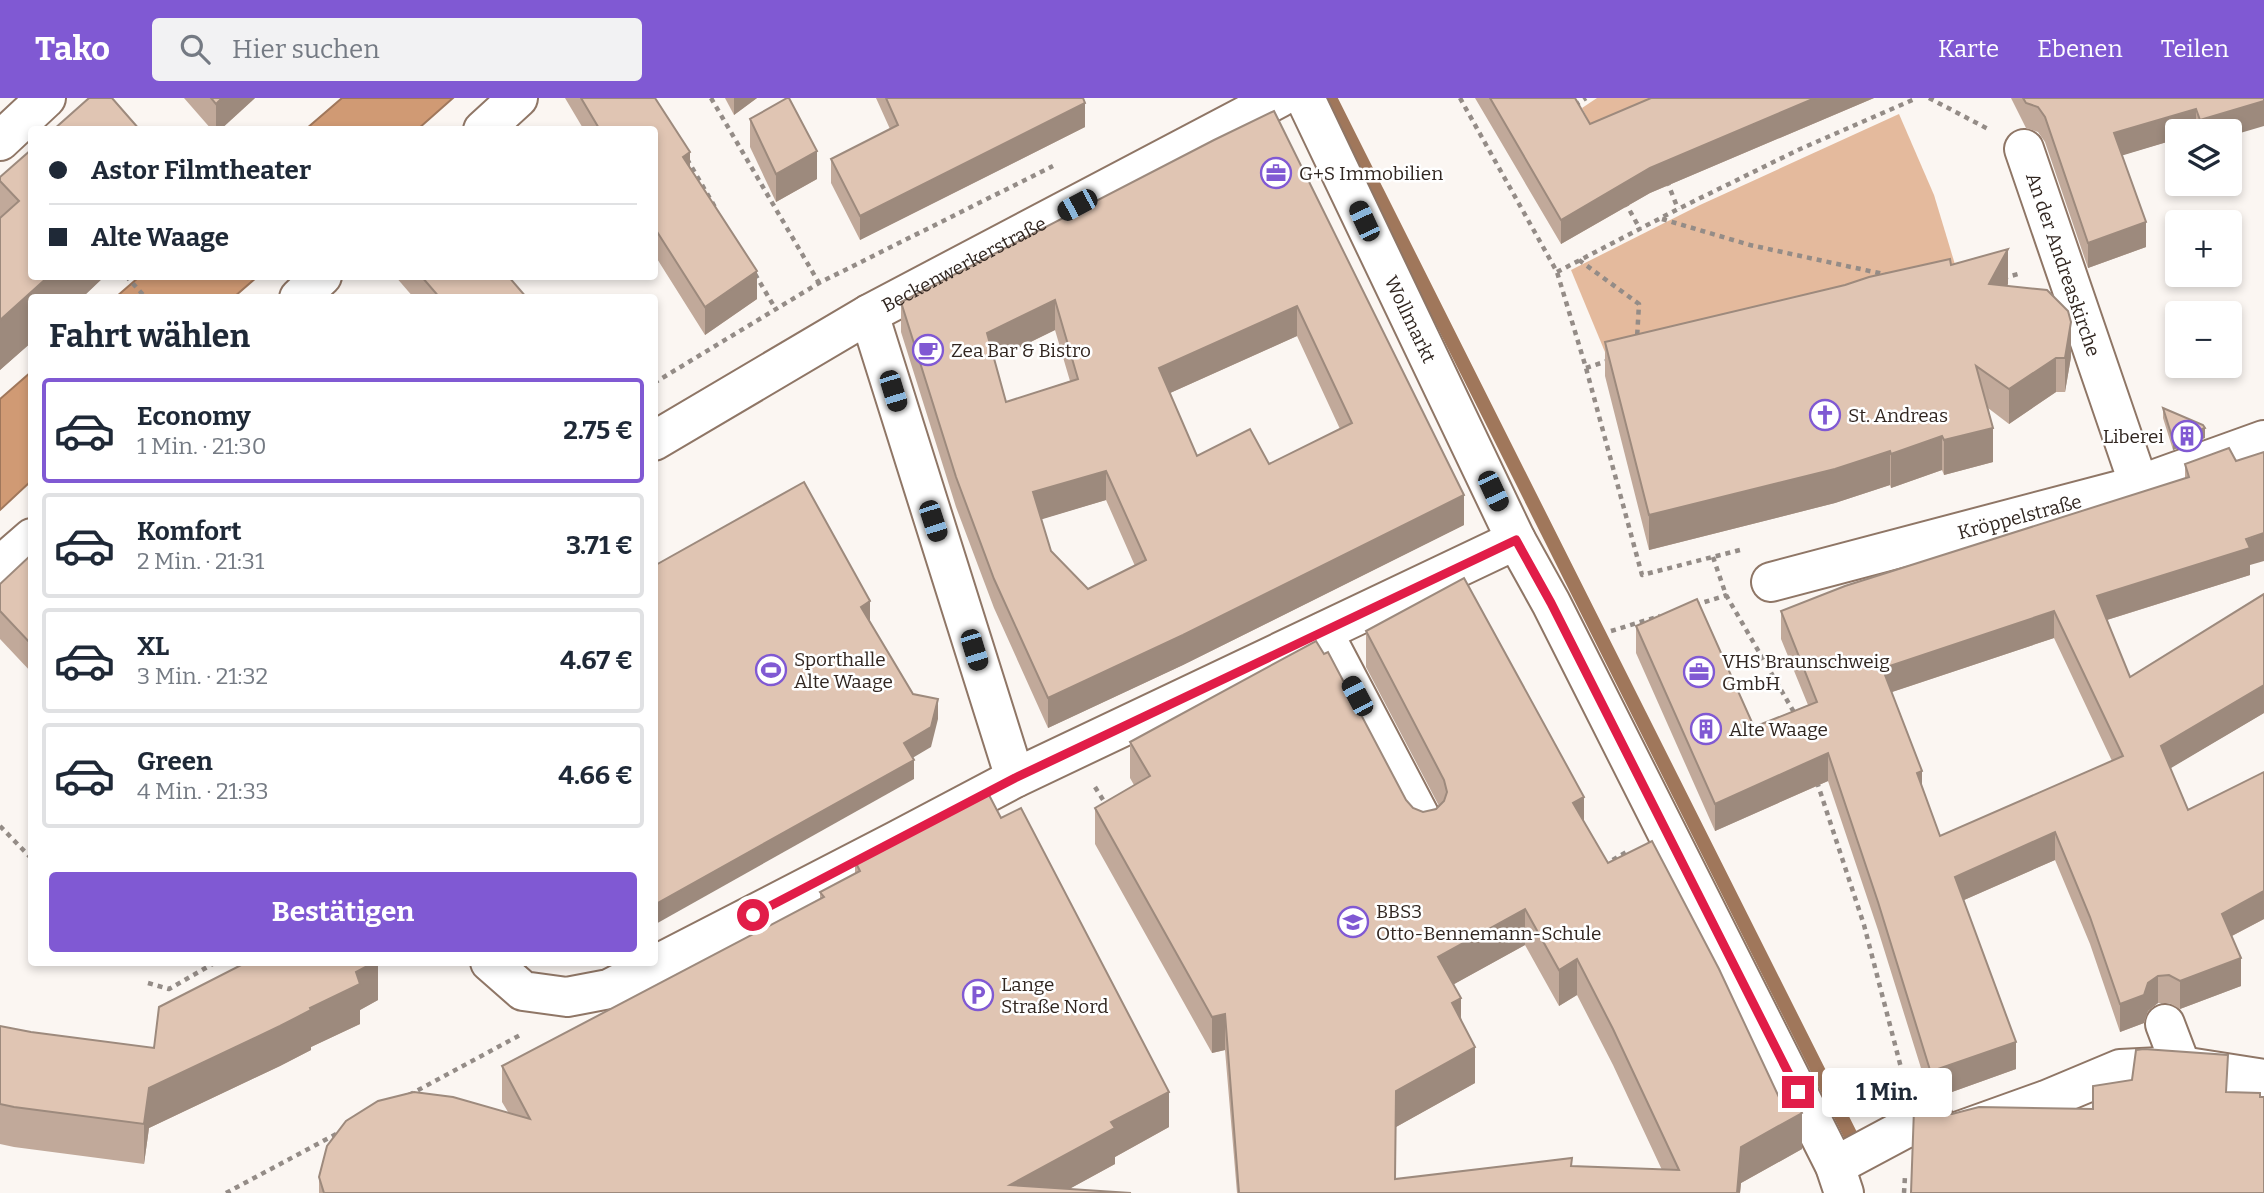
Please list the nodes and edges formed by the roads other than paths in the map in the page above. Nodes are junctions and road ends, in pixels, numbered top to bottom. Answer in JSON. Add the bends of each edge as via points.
{"nodes":[{"id":1,"x":46,"y":98,"type":"edge"},
{"id":2,"x":518,"y":98,"type":"edge"},
{"id":3,"x":1279,"y":98,"type":"edge"},
{"id":4,"x":1305,"y":98,"type":"edge"},
{"id":5,"x":487,"y":126,"type":"edge"},
{"id":6,"x":0,"y":141,"type":"edge"},
{"id":7,"x":2024,"y":149,"type":"road end"},
{"id":8,"x":318,"y":280,"type":"edge"},
{"id":9,"x":303,"y":294,"type":"edge"},
{"id":10,"x":869,"y":314,"type":"junction"},
{"id":11,"x":658,"y":439,"type":"edge"},
{"id":12,"x":2264,"y":440,"type":"edge"},
{"id":13,"x":2139,"y":485,"type":"junction"},
{"id":14,"x":1516,"y":540,"type":"junction"},
{"id":15,"x":28,"y":542,"type":"edge"},
{"id":16,"x":0,"y":566,"type":"edge"},
{"id":17,"x":1771,"y":582,"type":"dead end"},
{"id":18,"x":1323,"y":632,"type":"junction"},
{"id":19,"x":1015,"y":778,"type":"junction"},
{"id":20,"x":1425,"y":826,"type":"edge"},
{"id":21,"x":658,"y":964,"type":"edge"},
{"id":22,"x":494,"y":966,"type":"edge"},
{"id":23,"x":654,"y":966,"type":"edge"},
{"id":24,"x":2165,"y":1024,"type":"dead end"},
{"id":25,"x":2181,"y":1066,"type":"junction"},
{"id":26,"x":2264,"y":1079,"type":"edge"},
{"id":27,"x":1839,"y":1180,"type":"edge"}],
"edges":[{"from":1,"to":6,"type":"street"},
{"from":2,"to":5,"type":"street"},
{"from":3,"to":10,"type":"street","name":"Beckenwerkerstraße"},
{"from":4,"to":14,"type":"street","name":"Wollmarkt"},
{"from":7,"to":13,"type":"street","name":"An der Andreaskirche"},
{"from":8,"to":9,"type":"street"},
{"from":10,"to":11,"type":"street","name":"Beckenwerkerstraße"},
{"from":10,"to":19,"type":"street"},
{"from":12,"to":13,"type":"street","name":"Kröppelstraße"},
{"from":13,"to":17,"type":"street","name":"Kröppelstraße"},
{"from":14,"to":18,"type":"street"},
{"from":14,"to":27,"type":"street"},
{"from":15,"to":16,"type":"street"},
{"from":18,"to":19,"type":"street"},
{"from":18,"to":20,"type":"street"},
{"from":19,"to":21,"type":"street"},
{"from":22,"to":23,"type":"street","via":[[523,992],[567,997],[609,989]]},
{"from":24,"to":25,"type":"street"},
{"from":25,"to":26,"type":"street"},
{"from":25,"to":27,"type":"street","via":[[2120,1069],[1954,1133],[1908,1110]]}]}
